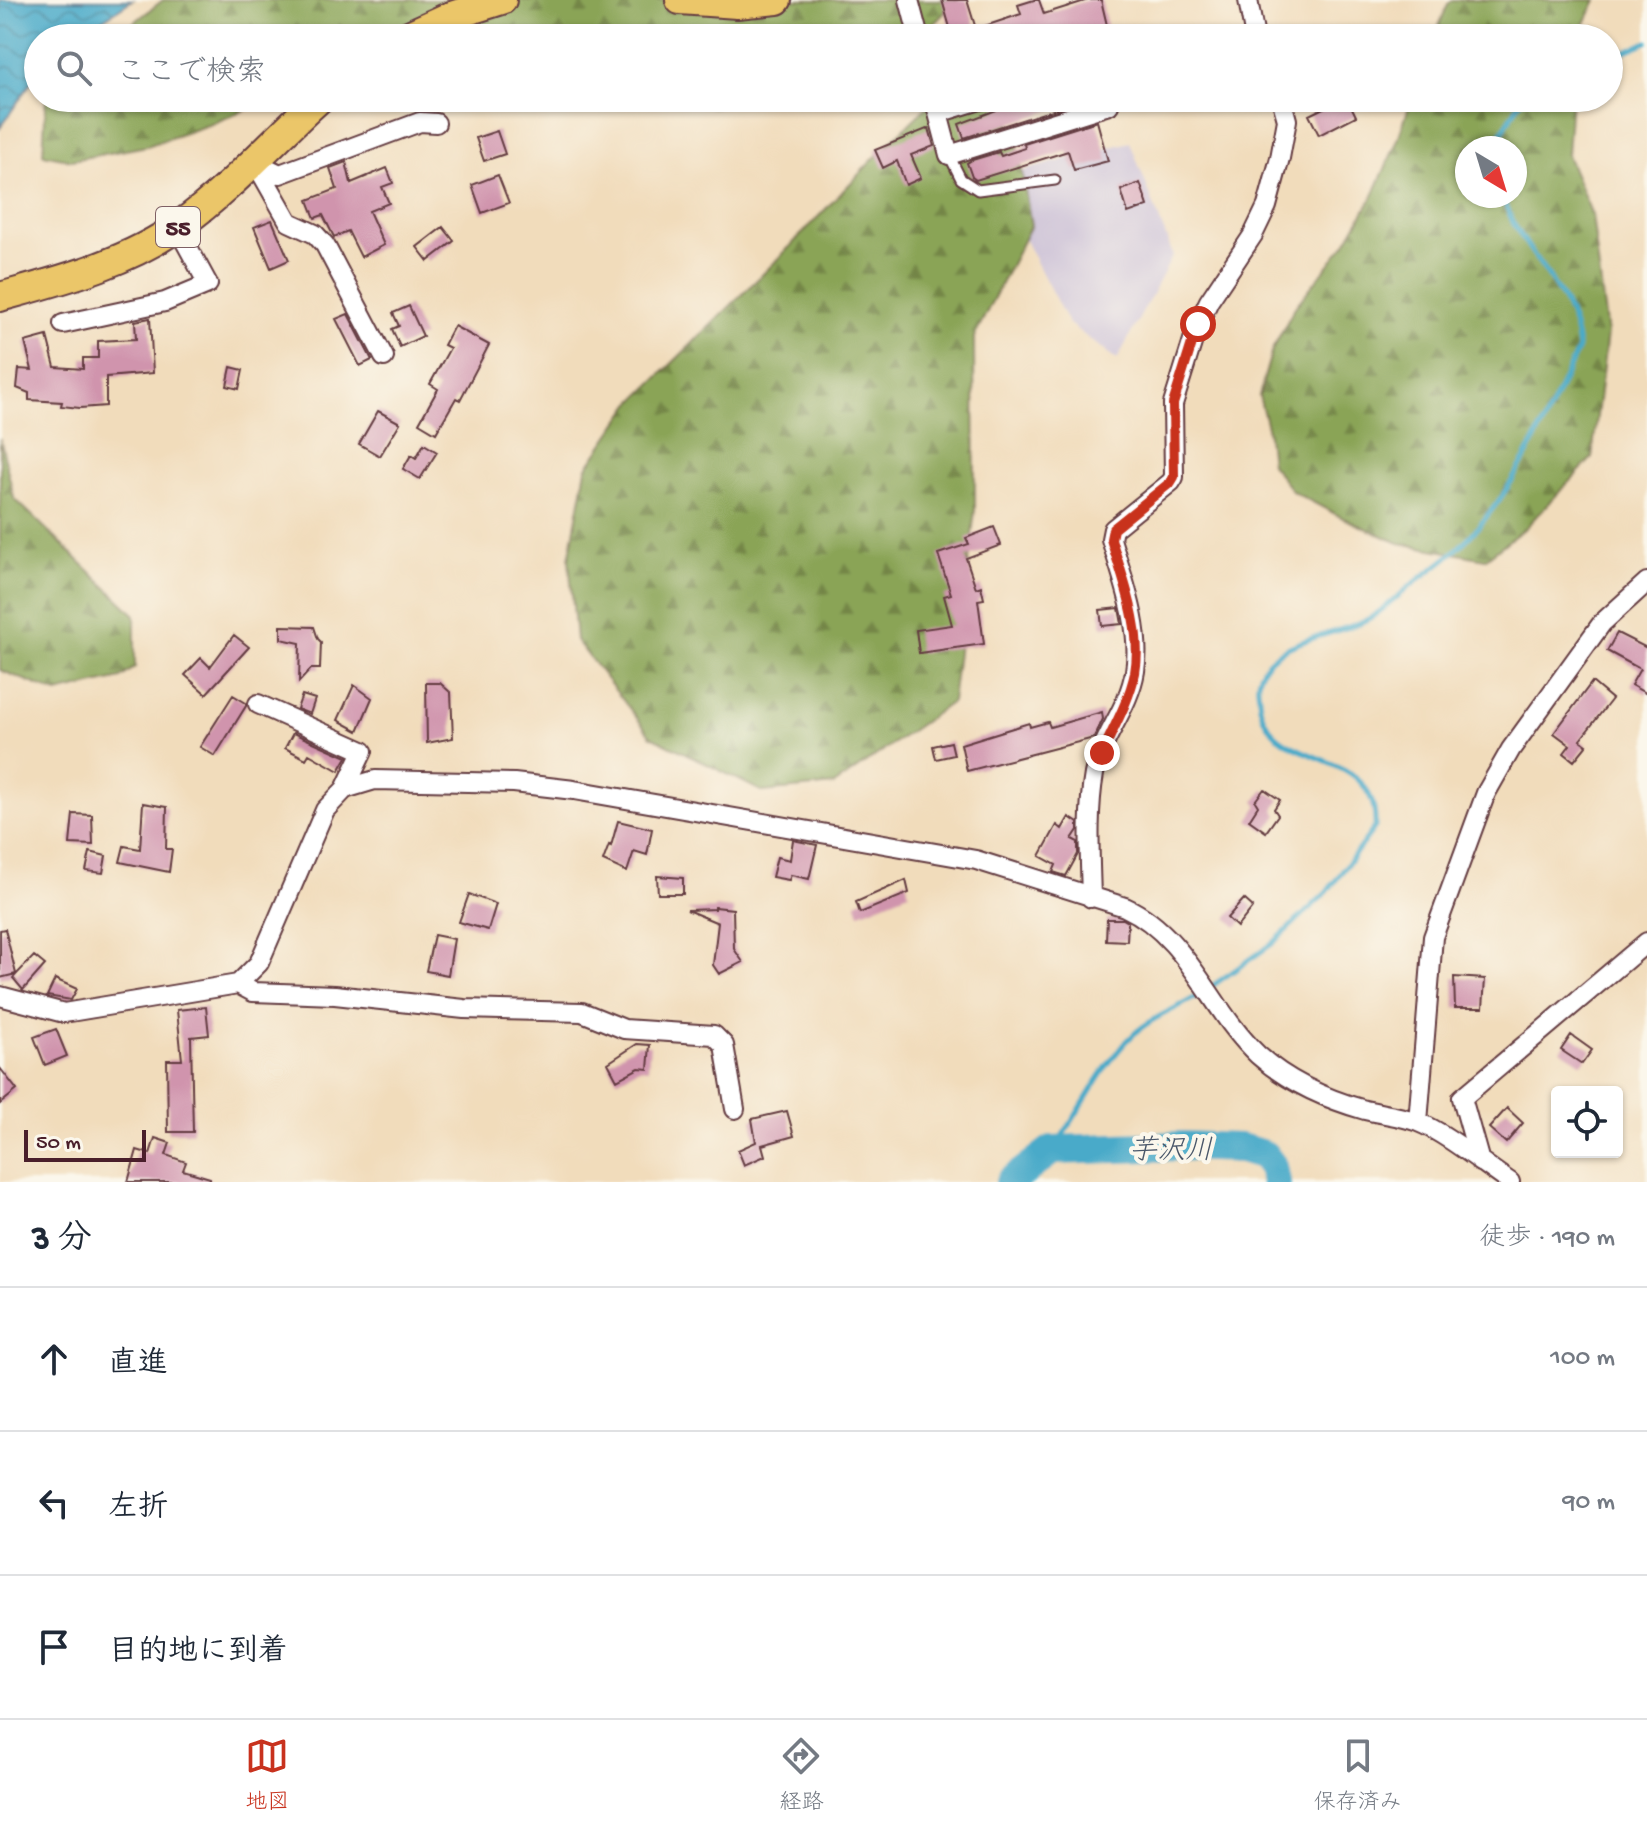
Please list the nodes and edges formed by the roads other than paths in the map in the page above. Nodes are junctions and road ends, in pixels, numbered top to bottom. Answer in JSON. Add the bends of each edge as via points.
{"nodes":[{"id":1,"x":502,"y":0,"type":"edge"},
{"id":2,"x":680,"y":0,"type":"edge"},
{"id":3,"x":777,"y":0,"type":"edge"},
{"id":4,"x":909,"y":0,"type":"edge"},
{"id":5,"x":1248,"y":0,"type":"edge"},
{"id":6,"x":433,"y":24,"type":"edge"},
{"id":7,"x":915,"y":24,"type":"edge"},
{"id":8,"x":1252,"y":24,"type":"edge"},
{"id":9,"x":306,"y":112,"type":"edge"},
{"id":10,"x":938,"y":112,"type":"edge"},
{"id":11,"x":1087,"y":112,"type":"edge"},
{"id":12,"x":1285,"y":112,"type":"edge"},
{"id":13,"x":436,"y":123,"type":"dead end"},
{"id":14,"x":949,"y":155,"type":"junction"},
{"id":15,"x":255,"y":162,"type":"junction"},
{"id":16,"x":1055,"y":180,"type":"dead end"},
{"id":17,"x":177,"y":227,"type":"junction"},
{"id":18,"x":0,"y":297,"type":"edge"},
{"id":19,"x":63,"y":324,"type":"dead end"},
{"id":20,"x":384,"y":357,"type":"dead end"},
{"id":21,"x":1647,"y":582,"type":"edge"},
{"id":22,"x":258,"y":704,"type":"dead end"},
{"id":23,"x":345,"y":789,"type":"junction"},
{"id":24,"x":1091,"y":898,"type":"junction"},
{"id":25,"x":1647,"y":942,"type":"edge"},
{"id":26,"x":238,"y":984,"type":"junction"},
{"id":27,"x":0,"y":996,"type":"edge"},
{"id":28,"x":735,"y":1109,"type":"dead end"},
{"id":29,"x":1418,"y":1122,"type":"junction"},
{"id":30,"x":1480,"y":1162,"type":"junction"},
{"id":31,"x":1510,"y":1182,"type":"edge"}],
"edges":[{"from":1,"to":6,"type":"main road"},
{"from":2,"to":3,"type":"main road"},
{"from":4,"to":7,"type":"street"},
{"from":5,"to":8,"type":"street"},
{"from":9,"to":15,"type":"main road","number":"55"},
{"from":10,"to":14,"type":"street"},
{"from":11,"to":14,"type":"street"},
{"from":12,"to":24,"type":"street","via":[[1267,206],[1198,324],[1173,404],[1174,477],[1113,529],[1111,539],[1135,632],[1135,671],[1094,774]]},
{"from":13,"to":15,"type":"street","via":[[420,122],[280,174]]},
{"from":14,"to":16,"type":"lane","via":[[961,179],[978,190]]},
{"from":15,"to":17,"type":"main road","number":"55"},
{"from":15,"to":20,"type":"street","via":[[289,222],[315,234],[330,252]]},
{"from":17,"to":18,"type":"main road","number":"55","via":[[71,277]]},
{"from":17,"to":19,"type":"street","via":[[208,284],[165,302]]},
{"from":21,"to":29,"type":"street","via":[[1602,623],[1511,749],[1486,793],[1433,937]]},
{"from":22,"to":23,"type":"street","via":[[363,751]]},
{"from":23,"to":24,"type":"street","via":[[375,780],[574,790],[976,860]]},
{"from":23,"to":26,"type":"street","via":[[325,810],[259,963]]},
{"from":24,"to":29,"type":"street","via":[[1138,913],[1162,933],[1257,1054],[1295,1083],[1345,1104]]},
{"from":25,"to":30,"type":"street","via":[[1462,1098]]},
{"from":26,"to":27,"type":"street","via":[[64,1013]]},
{"from":26,"to":28,"type":"street","via":[[253,992],[464,1009],[582,1012],[624,1029],[714,1035],[724,1045]]},
{"from":29,"to":30,"type":"street"},
{"from":30,"to":31,"type":"street"}]}
